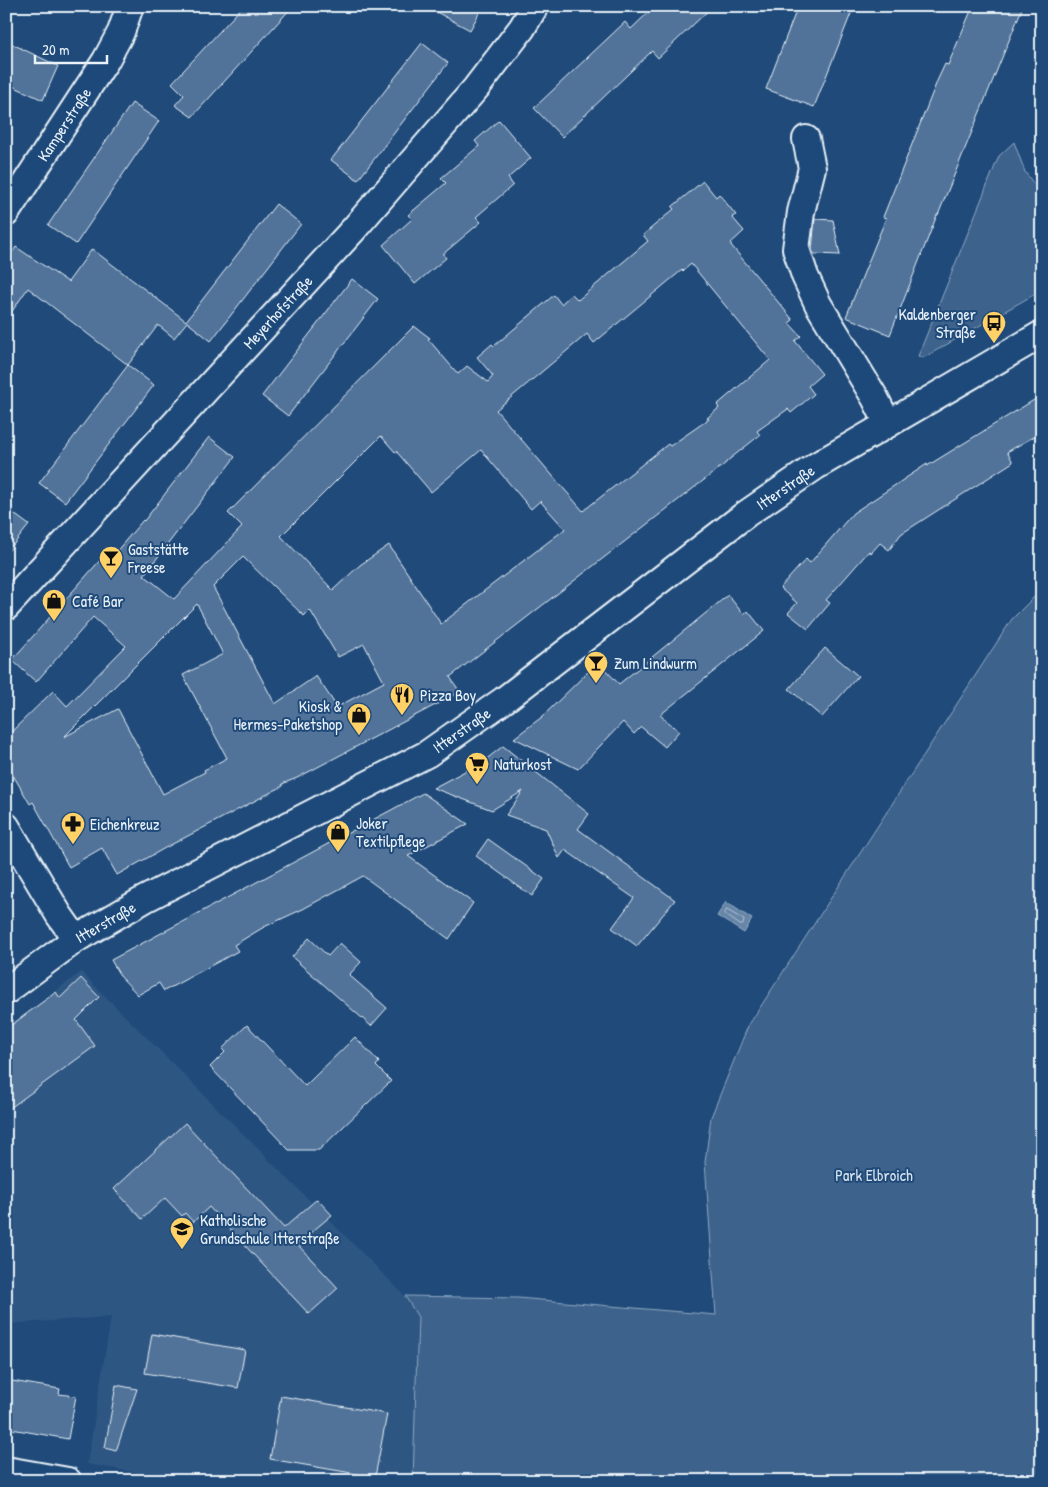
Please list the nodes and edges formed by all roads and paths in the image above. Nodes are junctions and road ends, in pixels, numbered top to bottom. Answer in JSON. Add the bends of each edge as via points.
{"nodes":[{"id":1,"x":130,"y":6,"type":"edge"},
{"id":2,"x":535,"y":6,"type":"edge"},
{"id":3,"x":806,"y":139,"type":"dead end"},
{"id":4,"x":6,"y":213,"type":"edge"},
{"id":5,"x":1042,"y":334,"type":"edge"},
{"id":6,"x":888,"y":424,"type":"junction"},
{"id":7,"x":6,"y":607,"type":"edge"},
{"id":8,"x":6,"y":826,"type":"edge"},
{"id":9,"x":76,"y":939,"type":"junction"},
{"id":10,"x":6,"y":990,"type":"edge"},
{"id":11,"x":6,"y":1470,"type":"edge"},
{"id":12,"x":68,"y":1481,"type":"edge"}],
"edges":[{"from":1,"to":4,"type":"street","name":"Kamperstraße","via":[[106,60]]},
{"from":2,"to":7,"type":"street","name":"Meyerhofstraße","via":[[476,88],[353,230]]},
{"from":3,"to":6,"type":"street","via":[[812,168],[796,249],[804,276],[818,304]]},
{"from":5,"to":6,"type":"street","name":"Itterstraße"},
{"from":6,"to":9,"type":"street","name":"Itterstraße","via":[[816,466],[746,514],[504,700],[427,754],[145,899]]},
{"from":8,"to":9,"type":"street"},
{"from":9,"to":10,"type":"street","name":"Itterstraße"},
{"from":11,"to":12,"type":"street"}]}
